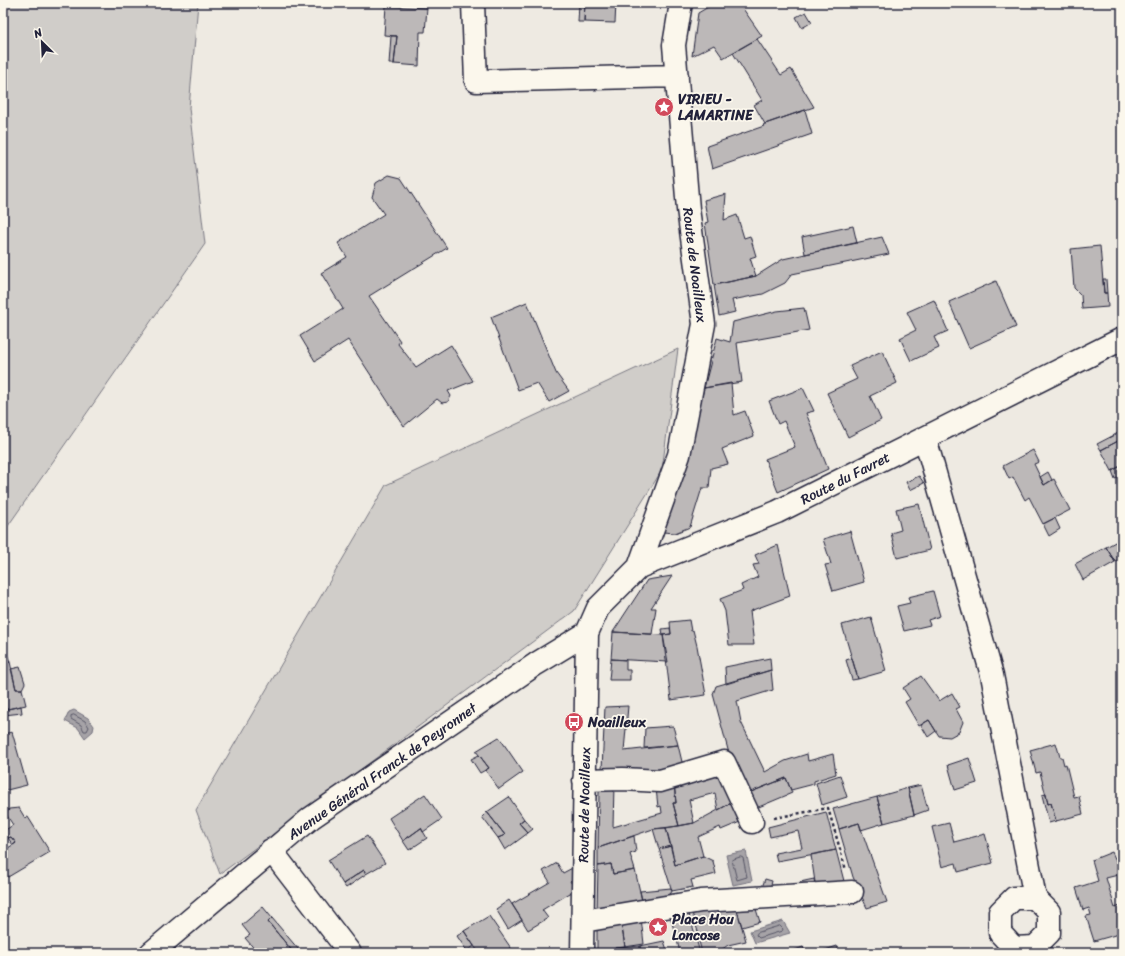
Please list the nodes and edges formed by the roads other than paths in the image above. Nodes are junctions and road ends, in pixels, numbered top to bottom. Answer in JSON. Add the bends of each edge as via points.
{"nodes":[{"id":1,"x":473,"y":3,"type":"edge"},
{"id":2,"x":681,"y":3,"type":"edge"},
{"id":3,"x":677,"y":76,"type":"junction"},
{"id":4,"x":1122,"y":339,"type":"edge"},
{"id":5,"x":925,"y":438,"type":"junction"},
{"id":6,"x":639,"y":567,"type":"junction"},
{"id":7,"x":587,"y":633,"type":"junction"},
{"id":8,"x":584,"y":780,"type":"junction"},
{"id":9,"x":752,"y":822,"type":"road end"},
{"id":10,"x":271,"y":850,"type":"junction"},
{"id":11,"x":852,"y":892,"type":"road end"},
{"id":12,"x":1035,"y":898,"type":"dead end"},
{"id":13,"x":583,"y":921,"type":"junction"},
{"id":14,"x":151,"y":953,"type":"edge"},
{"id":15,"x":350,"y":953,"type":"edge"},
{"id":16,"x":582,"y":953,"type":"edge"}],
"edges":[{"from":1,"to":3,"type":"street","via":[[476,81]]},
{"from":2,"to":3,"type":"street","name":"Route de Noailleux","via":[[674,45]]},
{"from":3,"to":6,"type":"street","name":"Route de Noailleux","via":[[688,209],[704,324],[680,455]]},
{"from":4,"to":5,"type":"street","name":"Route du Favret"},
{"from":5,"to":6,"type":"street","name":"Route du Favret","via":[[777,512]]},
{"from":5,"to":12,"type":"street","via":[[992,675]]},
{"from":6,"to":7,"type":"street","name":"Route du Favret","via":[[598,608]]},
{"from":7,"to":8,"type":"street","name":"Route de Noailleux"},
{"from":7,"to":10,"type":"street","name":"Avenue Général Franck de Peyronnet","via":[[542,660],[311,818]]},
{"from":8,"to":9,"type":"street","via":[[623,778],[660,781],[724,762]]},
{"from":8,"to":13,"type":"street","name":"Route de Noailleux"},
{"from":10,"to":14,"type":"street","name":"Avenue Général Franck de Peyronnet"},
{"from":10,"to":15,"type":"street"},
{"from":11,"to":13,"type":"street","via":[[701,901]]},
{"from":13,"to":16,"type":"street","name":"Route de Noailleux"}]}
